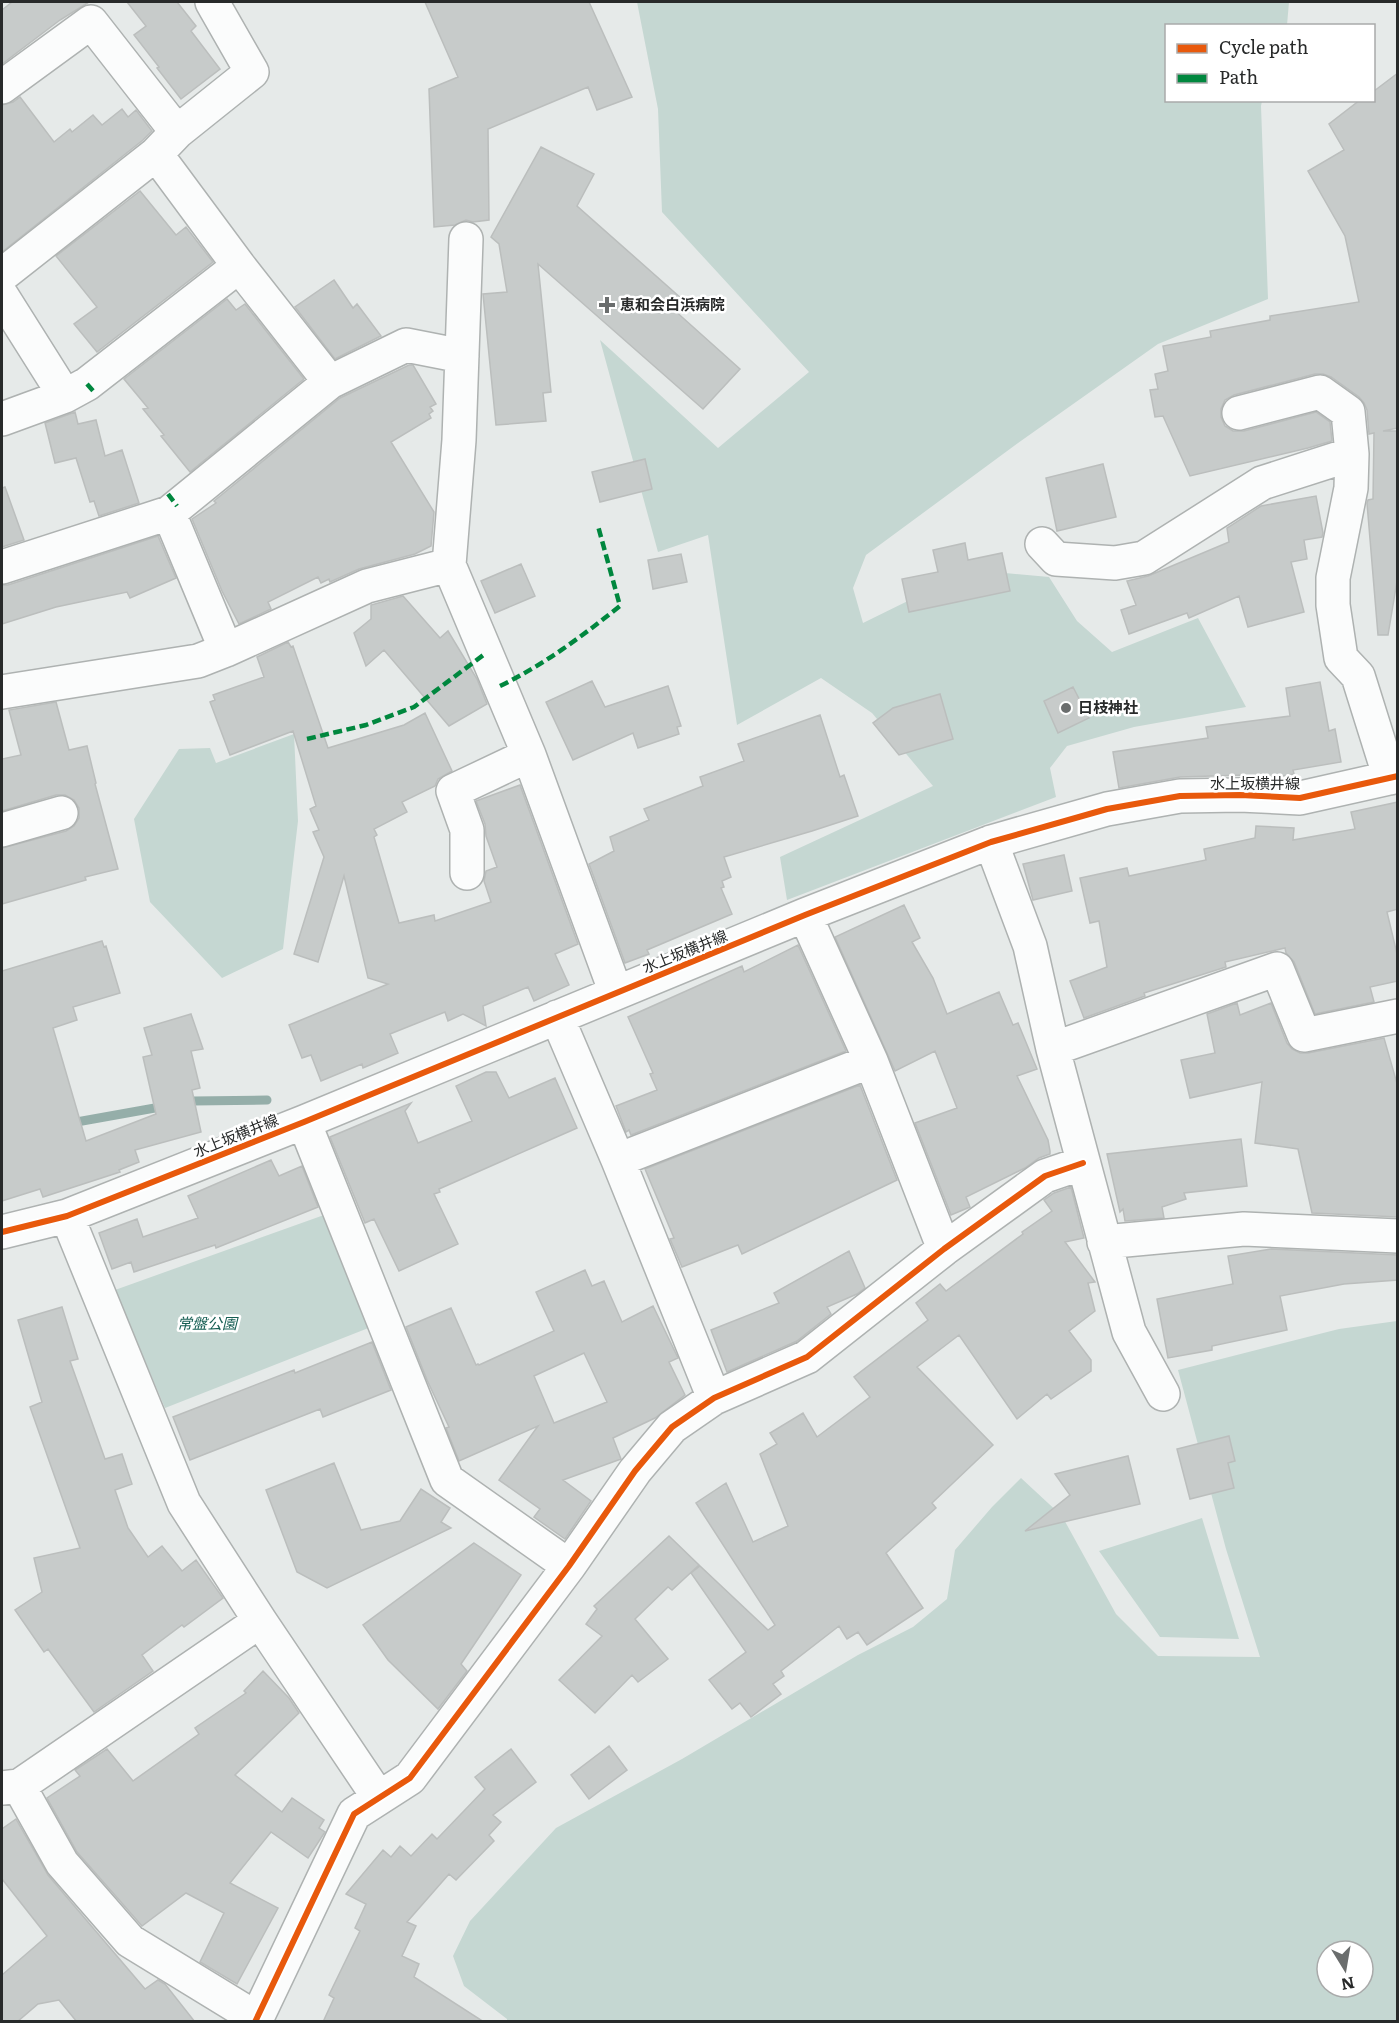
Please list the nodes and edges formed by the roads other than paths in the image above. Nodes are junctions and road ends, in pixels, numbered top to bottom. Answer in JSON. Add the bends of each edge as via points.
{"nodes":[{"id":1,"x":213,"y":2,"type":"edge"},
{"id":2,"x":2,"y":87,"type":"edge"},
{"id":3,"x":167,"y":143,"type":"junction"},
{"id":4,"x":466,"y":239,"type":"dead end"},
{"id":5,"x":239,"y":266,"type":"junction"},
{"id":6,"x":2,"y":275,"type":"edge"},
{"id":7,"x":2,"y":296,"type":"edge"},
{"id":8,"x":462,"y":356,"type":"junction"},
{"id":9,"x":330,"y":382,"type":"junction"},
{"id":10,"x":65,"y":396,"type":"junction"},
{"id":11,"x":1239,"y":413,"type":"dead end"},
{"id":12,"x":2,"y":418,"type":"edge"},
{"id":13,"x":1352,"y":454,"type":"junction"},
{"id":14,"x":169,"y":513,"type":"junction"},
{"id":15,"x":1042,"y":544,"type":"dead end"},
{"id":16,"x":449,"y":565,"type":"junction"},
{"id":17,"x":2,"y":567,"type":"edge"},
{"id":18,"x":226,"y":650,"type":"junction"},
{"id":19,"x":2,"y":692,"type":"edge"},
{"id":20,"x":529,"y":755,"type":"junction"},
{"id":21,"x":1394,"y":777,"type":"edge"},
{"id":22,"x":61,"y":813,"type":"dead end"},
{"id":23,"x":2,"y":830,"type":"edge"},
{"id":24,"x":991,"y":843,"type":"junction"},
{"id":25,"x":467,"y":873,"type":"dead end"},
{"id":26,"x":805,"y":915,"type":"junction"},
{"id":27,"x":616,"y":993,"type":"junction"},
{"id":28,"x":1398,"y":1016,"type":"edge"},
{"id":29,"x":557,"y":1017,"type":"junction"},
{"id":30,"x":1053,"y":1049,"type":"junction"},
{"id":31,"x":871,"y":1061,"type":"junction"},
{"id":32,"x":304,"y":1122,"type":"junction"},
{"id":33,"x":618,"y":1160,"type":"junction"},
{"id":34,"x":1083,"y":1162,"type":"junction"},
{"id":35,"x":67,"y":1216,"type":"junction"},
{"id":36,"x":2,"y":1232,"type":"edge"},
{"id":37,"x":1398,"y":1236,"type":"edge"},
{"id":38,"x":1104,"y":1242,"type":"junction"},
{"id":39,"x":944,"y":1249,"type":"junction"},
{"id":40,"x":1163,"y":1394,"type":"dead end"},
{"id":41,"x":714,"y":1398,"type":"junction"},
{"id":42,"x":569,"y":1566,"type":"junction"},
{"id":43,"x":260,"y":1621,"type":"junction"},
{"id":44,"x":10,"y":1787,"type":"edge"},
{"id":45,"x":379,"y":1798,"type":"junction"},
{"id":46,"x":255,"y":2020,"type":"edge"}],
"edges":[{"from":1,"to":3,"type":"street","via":[[252,72]]},
{"from":2,"to":3,"type":"street","via":[[91,22]]},
{"from":3,"to":5,"type":"street"},
{"from":3,"to":6,"type":"street"},
{"from":4,"to":8,"type":"street"},
{"from":5,"to":9,"type":"street"},
{"from":5,"to":10,"type":"street","via":[[87,384]]},
{"from":7,"to":10,"type":"street"},
{"from":8,"to":9,"type":"street","via":[[406,345]]},
{"from":8,"to":16,"type":"street"},
{"from":9,"to":14,"type":"street"},
{"from":10,"to":12,"type":"street"},
{"from":11,"to":13,"type":"street","via":[[1320,392],[1348,412]]},
{"from":13,"to":15,"type":"street","via":[[1262,483],[1144,558],[1114,563],[1056,559]]},
{"from":13,"to":21,"type":"street","via":[[1351,488],[1333,578],[1333,605],[1341,658],[1358,676]]},
{"from":14,"to":17,"type":"street"},
{"from":14,"to":18,"type":"street"},
{"from":16,"to":18,"type":"street","via":[[367,586]]},
{"from":16,"to":20,"type":"street"},
{"from":18,"to":19,"type":"street","via":[[198,660]]},
{"from":20,"to":25,"type":"street","via":[[453,791],[467,831]]},
{"from":20,"to":27,"type":"street"},
{"from":21,"to":24,"type":"street","name":"水上坂横井線","via":[[1300,798],[1180,796],[1107,809]]},
{"from":22,"to":23,"type":"street"},
{"from":24,"to":26,"type":"street","name":"水上坂横井線"},
{"from":24,"to":30,"type":"street","via":[[1030,945]]},
{"from":26,"to":27,"type":"street","name":"水上坂横井線"},
{"from":26,"to":31,"type":"street"},
{"from":27,"to":29,"type":"street","name":"水上坂横井線"},
{"from":28,"to":30,"type":"street","via":[[1304,1035],[1277,969]]},
{"from":29,"to":32,"type":"street","name":"水上坂横井線"},
{"from":29,"to":33,"type":"street"},
{"from":30,"to":34,"type":"street"},
{"from":31,"to":33,"type":"street"},
{"from":31,"to":39,"type":"street"},
{"from":32,"to":35,"type":"street","name":"水上坂横井線"},
{"from":32,"to":42,"type":"street","via":[[447,1480]]},
{"from":33,"to":41,"type":"street"},
{"from":34,"to":38,"type":"street"},
{"from":34,"to":39,"type":"street","via":[[1045,1176]]},
{"from":35,"to":36,"type":"street","name":"水上坂横井線"},
{"from":35,"to":43,"type":"street","via":[[184,1503]]},
{"from":37,"to":38,"type":"street","via":[[1244,1229]]},
{"from":38,"to":40,"type":"street","via":[[1129,1332]]},
{"from":39,"to":41,"type":"street","via":[[807,1357]]},
{"from":41,"to":42,"type":"street","via":[[672,1427],[635,1471]]},
{"from":42,"to":45,"type":"street","via":[[410,1778]]},
{"from":43,"to":44,"type":"street"},
{"from":43,"to":45,"type":"street"},
{"from":44,"to":46,"type":"street","via":[[62,1863],[130,1941]]},
{"from":45,"to":46,"type":"street","via":[[354,1814]]}]}
